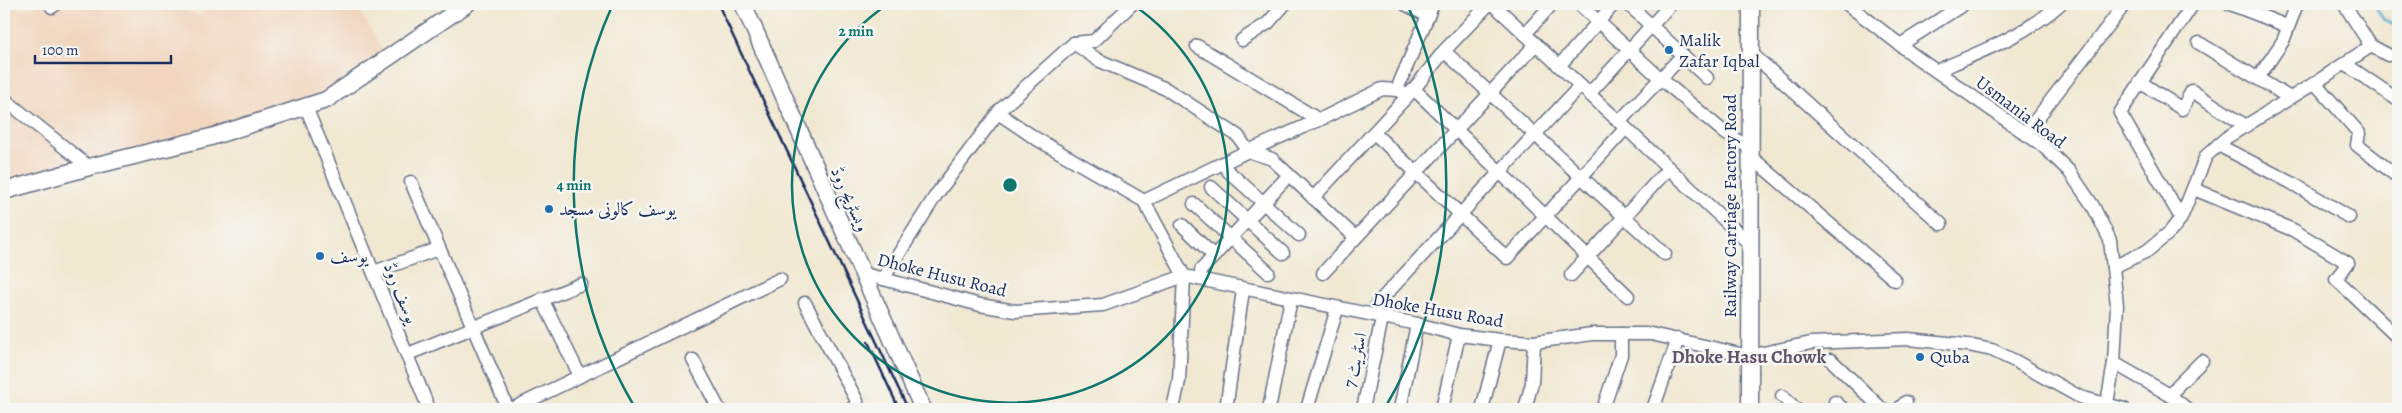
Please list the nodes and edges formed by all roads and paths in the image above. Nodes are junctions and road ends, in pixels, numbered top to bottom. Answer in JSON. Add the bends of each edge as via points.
{"nodes":[{"id":1,"x":467,"y":4,"type":"edge"},
{"id":2,"x":743,"y":4,"type":"edge"},
{"id":3,"x":1132,"y":4,"type":"edge"},
{"id":4,"x":1285,"y":4,"type":"edge"},
{"id":5,"x":1405,"y":4,"type":"edge"},
{"id":6,"x":1489,"y":4,"type":"edge"},
{"id":7,"x":1493,"y":4,"type":"edge"},
{"id":8,"x":1552,"y":4,"type":"edge"},
{"id":9,"x":1579,"y":4,"type":"edge"},
{"id":10,"x":1614,"y":4,"type":"edge"},
{"id":11,"x":1628,"y":4,"type":"edge"},
{"id":12,"x":1671,"y":4,"type":"edge"},
{"id":13,"x":1751,"y":4,"type":"edge"},
{"id":14,"x":1847,"y":4,"type":"edge"},
{"id":15,"x":1964,"y":4,"type":"edge"},
{"id":16,"x":2060,"y":4,"type":"edge"},
{"id":17,"x":2125,"y":4,"type":"edge"},
{"id":18,"x":2193,"y":4,"type":"edge"},
{"id":19,"x":2230,"y":4,"type":"edge"},
{"id":20,"x":2297,"y":4,"type":"edge"},
{"id":21,"x":2344,"y":4,"type":"edge"},
{"id":22,"x":1431,"y":10,"type":"edge"},
{"id":23,"x":1598,"y":21,"type":"junction"},
{"id":24,"x":1651,"y":25,"type":"junction"},
{"id":25,"x":2287,"y":26,"type":"junction"},
{"id":26,"x":1525,"y":34,"type":"junction"},
{"id":27,"x":1242,"y":40,"type":"dead end"},
{"id":28,"x":1074,"y":43,"type":"junction"},
{"id":29,"x":2199,"y":43,"type":"dead end"},
{"id":30,"x":1536,"y":44,"type":"junction"},
{"id":31,"x":1900,"y":45,"type":"junction"},
{"id":32,"x":1197,"y":46,"type":"dead end"},
{"id":33,"x":2371,"y":46,"type":"junction"},
{"id":34,"x":1629,"y":49,"type":"junction"},
{"id":35,"x":1444,"y":50,"type":"junction"},
{"id":36,"x":1750,"y":53,"type":"junction"},
{"id":37,"x":1683,"y":54,"type":"junction"},
{"id":38,"x":2388,"y":55,"type":"dead end"},
{"id":39,"x":2345,"y":64,"type":"junction"},
{"id":40,"x":1559,"y":66,"type":"junction"},
{"id":41,"x":1936,"y":71,"type":"junction"},
{"id":42,"x":1660,"y":78,"type":"junction"},
{"id":43,"x":1708,"y":78,"type":"dead end"},
{"id":44,"x":2258,"y":78,"type":"junction"},
{"id":45,"x":2140,"y":82,"type":"junction"},
{"id":46,"x":2316,"y":83,"type":"junction"},
{"id":47,"x":1584,"y":90,"type":"junction"},
{"id":48,"x":1406,"y":91,"type":"junction"},
{"id":49,"x":1490,"y":93,"type":"junction"},
{"id":50,"x":2290,"y":98,"type":"junction"},
{"id":51,"x":4,"y":99,"type":"edge"},
{"id":52,"x":2398,"y":100,"type":"edge"},
{"id":53,"x":306,"y":107,"type":"junction"},
{"id":54,"x":998,"y":113,"type":"junction"},
{"id":55,"x":1319,"y":120,"type":"junction"},
{"id":56,"x":1622,"y":126,"type":"junction"},
{"id":57,"x":2246,"y":126,"type":"junction"},
{"id":58,"x":1456,"y":129,"type":"junction"},
{"id":59,"x":1374,"y":133,"type":"junction"},
{"id":60,"x":1535,"y":134,"type":"junction"},
{"id":61,"x":2026,"y":134,"type":"junction"},
{"id":62,"x":2218,"y":145,"type":"junction"},
{"id":63,"x":1248,"y":151,"type":"junction"},
{"id":64,"x":1750,"y":152,"type":"junction"},
{"id":65,"x":89,"y":167,"type":"junction"},
{"id":66,"x":1668,"y":169,"type":"junction"},
{"id":67,"x":1228,"y":171,"type":"dead end"},
{"id":68,"x":1415,"y":172,"type":"junction"},
{"id":69,"x":1500,"y":172,"type":"junction"},
{"id":70,"x":1289,"y":176,"type":"junction"},
{"id":71,"x":1581,"y":176,"type":"junction"},
{"id":72,"x":2398,"y":177,"type":"edge"},
{"id":73,"x":411,"y":182,"type":"dead end"},
{"id":74,"x":1211,"y":187,"type":"dead end"},
{"id":75,"x":2194,"y":188,"type":"junction"},
{"id":76,"x":4,"y":191,"type":"edge"},
{"id":77,"x":1313,"y":198,"type":"junction"},
{"id":78,"x":1144,"y":201,"type":"junction"},
{"id":79,"x":1263,"y":203,"type":"junction"},
{"id":80,"x":1194,"y":204,"type":"dead end"},
{"id":81,"x":1460,"y":215,"type":"junction"},
{"id":82,"x":1546,"y":216,"type":"junction"},
{"id":83,"x":1624,"y":216,"type":"junction"},
{"id":84,"x":2349,"y":217,"type":"dead end"},
{"id":85,"x":2181,"y":218,"type":"junction"},
{"id":86,"x":1247,"y":220,"type":"junction"},
{"id":87,"x":1941,"y":224,"type":"dead end"},
{"id":88,"x":1182,"y":225,"type":"dead end"},
{"id":89,"x":1299,"y":235,"type":"dead end"},
{"id":90,"x":1355,"y":237,"type":"junction"},
{"id":91,"x":1231,"y":238,"type":"junction"},
{"id":92,"x":1751,"y":245,"type":"junction"},
{"id":93,"x":438,"y":249,"type":"junction"},
{"id":94,"x":1283,"y":253,"type":"dead end"},
{"id":95,"x":1665,"y":254,"type":"dead end"},
{"id":96,"x":1214,"y":256,"type":"junction"},
{"id":97,"x":1588,"y":257,"type":"junction"},
{"id":98,"x":2112,"y":267,"type":"junction"},
{"id":99,"x":1201,"y":270,"type":"dead end"},
{"id":100,"x":374,"y":272,"type":"junction"},
{"id":101,"x":1268,"y":272,"type":"dead end"},
{"id":102,"x":1322,"y":272,"type":"dead end"},
{"id":103,"x":861,"y":273,"type":"junction"},
{"id":104,"x":1571,"y":275,"type":"dead end"},
{"id":105,"x":1184,"y":276,"type":"junction"},
{"id":106,"x":780,"y":279,"type":"dead end"},
{"id":107,"x":883,"y":279,"type":"junction"},
{"id":108,"x":1895,"y":280,"type":"dead end"},
{"id":109,"x":581,"y":284,"type":"dead end"},
{"id":110,"x":1243,"y":290,"type":"junction"},
{"id":111,"x":1628,"y":296,"type":"dead end"},
{"id":112,"x":1291,"y":299,"type":"junction"},
{"id":113,"x":542,"y":300,"type":"junction"},
{"id":114,"x":806,"y":303,"type":"dead end"},
{"id":115,"x":1377,"y":304,"type":"dead end"},
{"id":116,"x":1338,"y":309,"type":"junction"},
{"id":117,"x":1382,"y":318,"type":"junction"},
{"id":118,"x":1417,"y":324,"type":"junction"},
{"id":119,"x":472,"y":328,"type":"junction"},
{"id":120,"x":1621,"y":334,"type":"junction"},
{"id":121,"x":1459,"y":335,"type":"junction"},
{"id":122,"x":2395,"y":335,"type":"dead end"},
{"id":123,"x":1678,"y":339,"type":"junction"},
{"id":124,"x":1500,"y":340,"type":"junction"},
{"id":125,"x":1534,"y":342,"type":"junction"},
{"id":126,"x":408,"y":354,"type":"junction"},
{"id":127,"x":1749,"y":356,"type":"junction"},
{"id":128,"x":693,"y":360,"type":"dead end"},
{"id":129,"x":1831,"y":360,"type":"dead end"},
{"id":130,"x":2202,"y":362,"type":"dead end"},
{"id":131,"x":2114,"y":363,"type":"junction"},
{"id":132,"x":580,"y":376,"type":"junction"},
{"id":133,"x":1782,"y":396,"type":"dead end"},
{"id":134,"x":2171,"y":396,"type":"junction"},
{"id":135,"x":2107,"y":407,"type":"edge"},
{"id":136,"x":853,"y":408,"type":"edge"},
{"id":137,"x":429,"y":409,"type":"edge"},
{"id":138,"x":508,"y":409,"type":"edge"},
{"id":139,"x":512,"y":409,"type":"edge"},
{"id":140,"x":719,"y":409,"type":"edge"},
{"id":141,"x":923,"y":409,"type":"edge"},
{"id":142,"x":1174,"y":409,"type":"edge"},
{"id":143,"x":1226,"y":409,"type":"edge"},
{"id":144,"x":1270,"y":409,"type":"edge"},
{"id":145,"x":1307,"y":409,"type":"edge"},
{"id":146,"x":1363,"y":409,"type":"edge"},
{"id":147,"x":1400,"y":409,"type":"edge"},
{"id":148,"x":1442,"y":409,"type":"edge"},
{"id":149,"x":1482,"y":409,"type":"edge"},
{"id":150,"x":1525,"y":409,"type":"edge"},
{"id":151,"x":1603,"y":409,"type":"edge"},
{"id":152,"x":1653,"y":409,"type":"edge"},
{"id":153,"x":1750,"y":409,"type":"edge"},
{"id":154,"x":1796,"y":409,"type":"edge"},
{"id":155,"x":1882,"y":409,"type":"edge"},
{"id":156,"x":2124,"y":409,"type":"edge"},
{"id":157,"x":2187,"y":409,"type":"edge"}],
"edges":[{"from":1,"to":53,"type":"main road","via":[[326,100]]},
{"from":2,"to":103,"type":"main road","name":"ویسٹریج روڈ"},
{"from":3,"to":28,"type":"street","via":[[1094,41]]},
{"from":4,"to":27,"type":"street","via":[[1268,23]]},
{"from":5,"to":22,"type":"street"},
{"from":6,"to":35,"type":"street"},
{"from":7,"to":26,"type":"street"},
{"from":8,"to":26,"type":"street"},
{"from":9,"to":23,"type":"street"},
{"from":10,"to":23,"type":"street"},
{"from":11,"to":24,"type":"street"},
{"from":12,"to":24,"type":"street"},
{"from":13,"to":36,"type":"main road","name":"Railway Carriage Factory Road"},
{"from":14,"to":31,"type":"street","name":"Usmania Road"},
{"from":15,"to":31,"type":"street"},
{"from":16,"to":41,"type":"street","via":[[2043,19],[1973,56]]},
{"from":17,"to":61,"type":"street"},
{"from":18,"to":45,"type":"street"},
{"from":19,"to":25,"type":"street"},
{"from":20,"to":25,"type":"street"},
{"from":21,"to":33,"type":"street"},
{"from":22,"to":48,"type":"street"},
{"from":23,"to":34,"type":"street"},
{"from":23,"to":40,"type":"street"},
{"from":24,"to":34,"type":"street"},
{"from":24,"to":37,"type":"street"},
{"from":25,"to":44,"type":"street","via":[[2283,41]]},
{"from":26,"to":30,"type":"street"},
{"from":28,"to":54,"type":"street"},
{"from":28,"to":63,"type":"street","via":[[1098,60],[1166,89],[1238,136]]},
{"from":29,"to":44,"type":"street"},
{"from":30,"to":40,"type":"street"},
{"from":30,"to":49,"type":"street"},
{"from":31,"to":41,"type":"street","name":"Usmania Road"},
{"from":32,"to":55,"type":"street"},
{"from":33,"to":38,"type":"street"},
{"from":33,"to":39,"type":"street"},
{"from":34,"to":42,"type":"street"},
{"from":34,"to":47,"type":"street"},
{"from":35,"to":48,"type":"street"},
{"from":35,"to":49,"type":"street"},
{"from":36,"to":64,"type":"main road","name":"Railway Carriage Factory Road"},
{"from":36,"to":87,"type":"street"},
{"from":37,"to":42,"type":"street"},
{"from":37,"to":43,"type":"street"},
{"from":39,"to":46,"type":"street"},
{"from":39,"to":52,"type":"street"},
{"from":40,"to":47,"type":"street"},
{"from":41,"to":61,"type":"street","name":"Usmania Road"},
{"from":42,"to":56,"type":"street"},
{"from":42,"to":64,"type":"street"},
{"from":44,"to":50,"type":"street"},
{"from":45,"to":57,"type":"street","via":[[2182,108],[2192,91]]},
{"from":45,"to":85,"type":"street","via":[[2120,113]]},
{"from":46,"to":50,"type":"street"},
{"from":46,"to":72,"type":"street","via":[[2359,133],[2357,145]]},
{"from":47,"to":56,"type":"street"},
{"from":47,"to":60,"type":"street"},
{"from":48,"to":55,"type":"street","via":[[1382,90]]},
{"from":48,"to":58,"type":"street"},
{"from":48,"to":59,"type":"street"},
{"from":49,"to":58,"type":"street"},
{"from":49,"to":60,"type":"street"},
{"from":50,"to":57,"type":"street"},
{"from":51,"to":65,"type":"street"},
{"from":53,"to":65,"type":"main road","via":[[211,137]]},
{"from":53,"to":100,"type":"street","name":"یوسف روڈ"},
{"from":54,"to":78,"type":"street"},
{"from":54,"to":107,"type":"street","via":[[936,195]]},
{"from":55,"to":63,"type":"street"},
{"from":56,"to":66,"type":"street"},
{"from":56,"to":71,"type":"street"},
{"from":57,"to":62,"type":"street"},
{"from":58,"to":68,"type":"street"},
{"from":58,"to":69,"type":"street"},
{"from":59,"to":68,"type":"street"},
{"from":59,"to":77,"type":"street"},
{"from":60,"to":69,"type":"street"},
{"from":60,"to":71,"type":"street"},
{"from":61,"to":98,"type":"street","name":"Usmania Road","via":[[2069,172],[2093,206],[2110,240]]},
{"from":62,"to":75,"type":"street","via":[[2206,156]]},
{"from":62,"to":84,"type":"street"},
{"from":63,"to":70,"type":"street","via":[[1272,159]]},
{"from":63,"to":78,"type":"street"},
{"from":64,"to":92,"type":"main road","name":"Railway Carriage Factory Road"},
{"from":64,"to":108,"type":"street"},
{"from":65,"to":76,"type":"main road"},
{"from":66,"to":83,"type":"street"},
{"from":66,"to":92,"type":"street"},
{"from":67,"to":79,"type":"street"},
{"from":68,"to":81,"type":"street"},
{"from":68,"to":90,"type":"street"},
{"from":69,"to":81,"type":"street"},
{"from":69,"to":82,"type":"street"},
{"from":70,"to":77,"type":"street"},
{"from":70,"to":79,"type":"street"},
{"from":71,"to":82,"type":"street"},
{"from":71,"to":83,"type":"street"},
{"from":73,"to":93,"type":"street"},
{"from":74,"to":86,"type":"street"},
{"from":75,"to":85,"type":"street"},
{"from":75,"to":122,"type":"street","via":[[2293,230],[2348,263],[2336,279]]},
{"from":77,"to":90,"type":"street"},
{"from":78,"to":105,"type":"street"},
{"from":79,"to":86,"type":"street"},
{"from":79,"to":89,"type":"street"},
{"from":80,"to":91,"type":"street"},
{"from":81,"to":82,"type":"street","via":[[1507,258]]},
{"from":81,"to":115,"type":"street"},
{"from":82,"to":97,"type":"street"},
{"from":83,"to":95,"type":"street"},
{"from":83,"to":97,"type":"street"},
{"from":85,"to":98,"type":"street","via":[[2170,232],[2147,250]]},
{"from":86,"to":91,"type":"street"},
{"from":86,"to":94,"type":"street"},
{"from":88,"to":96,"type":"street"},
{"from":90,"to":102,"type":"street"},
{"from":91,"to":96,"type":"street"},
{"from":91,"to":101,"type":"street"},
{"from":92,"to":127,"type":"main road","name":"Railway Carriage Factory Road"},
{"from":93,"to":100,"type":"street"},
{"from":93,"to":119,"type":"street"},
{"from":96,"to":99,"type":"street"},
{"from":97,"to":104,"type":"street"},
{"from":97,"to":111,"type":"street"},
{"from":98,"to":131,"type":"street","name":"Usmania Road","via":[[2117,305]]},
{"from":100,"to":126,"type":"street","name":"یوسف روڈ"},
{"from":103,"to":107,"type":"street","name":"Dhoke Husu Road"},
{"from":103,"to":141,"type":"main road","name":"ویسٹریج روڈ"},
{"from":105,"to":107,"type":"street","name":"Dhoke Husu Road","via":[[1103,305],[1015,311]]},
{"from":105,"to":110,"type":"street","name":"Dhoke Husu Road"},
{"from":105,"to":142,"type":"street"},
{"from":106,"to":132,"type":"street"},
{"from":109,"to":113,"type":"street"},
{"from":110,"to":112,"type":"street","name":"Dhoke Husu Road"},
{"from":110,"to":143,"type":"street"},
{"from":112,"to":116,"type":"street","name":"Dhoke Husu Road"},
{"from":112,"to":144,"type":"street"},
{"from":113,"to":119,"type":"street"},
{"from":113,"to":132,"type":"street"},
{"from":114,"to":136,"type":"street","via":[[857,401]]},
{"from":116,"to":117,"type":"street","name":"Dhoke Husu Road"},
{"from":116,"to":145,"type":"street"},
{"from":117,"to":118,"type":"street","name":"Dhoke Husu Road"},
{"from":117,"to":146,"type":"street","name":"اسٹریٹ 7"},
{"from":118,"to":121,"type":"street","name":"Dhoke Husu Road"},
{"from":118,"to":147,"type":"street"},
{"from":119,"to":126,"type":"street"},
{"from":119,"to":138,"type":"street"},
{"from":120,"to":123,"type":"street","name":"Dhoke Husu Road","via":[[1651,334]]},
{"from":120,"to":125,"type":"street","name":"Dhoke Husu Road","via":[[1592,334]]},
{"from":120,"to":151,"type":"street","via":[[1621,356]]},
{"from":121,"to":124,"type":"street","name":"Dhoke Husu Road"},
{"from":121,"to":148,"type":"street"},
{"from":123,"to":127,"type":"street","name":"Dhoke Husu Road"},
{"from":123,"to":152,"type":"street"},
{"from":124,"to":125,"type":"street","name":"Dhoke Husu Road"},
{"from":124,"to":149,"type":"street"},
{"from":125,"to":150,"type":"street","via":[[1532,383]]},
{"from":126,"to":137,"type":"street","name":"یوسف روڈ"},
{"from":127,"to":135,"type":"street","name":"Dhoke Husu Road","via":[[1811,342],[1908,339],[1968,345],[1992,350],[2080,397]]},
{"from":127,"to":153,"type":"main road","name":"Railway Carriage Factory Road"},
{"from":128,"to":140,"type":"street"},
{"from":129,"to":155,"type":"street"},
{"from":130,"to":134,"type":"street"},
{"from":131,"to":134,"type":"street"},
{"from":131,"to":135,"type":"street","name":"Usmania Road"},
{"from":132,"to":139,"type":"street"},
{"from":133,"to":154,"type":"street"},
{"from":134,"to":157,"type":"street"},
{"from":135,"to":156,"type":"street","name":"Dhoke Husu Road"}]}
